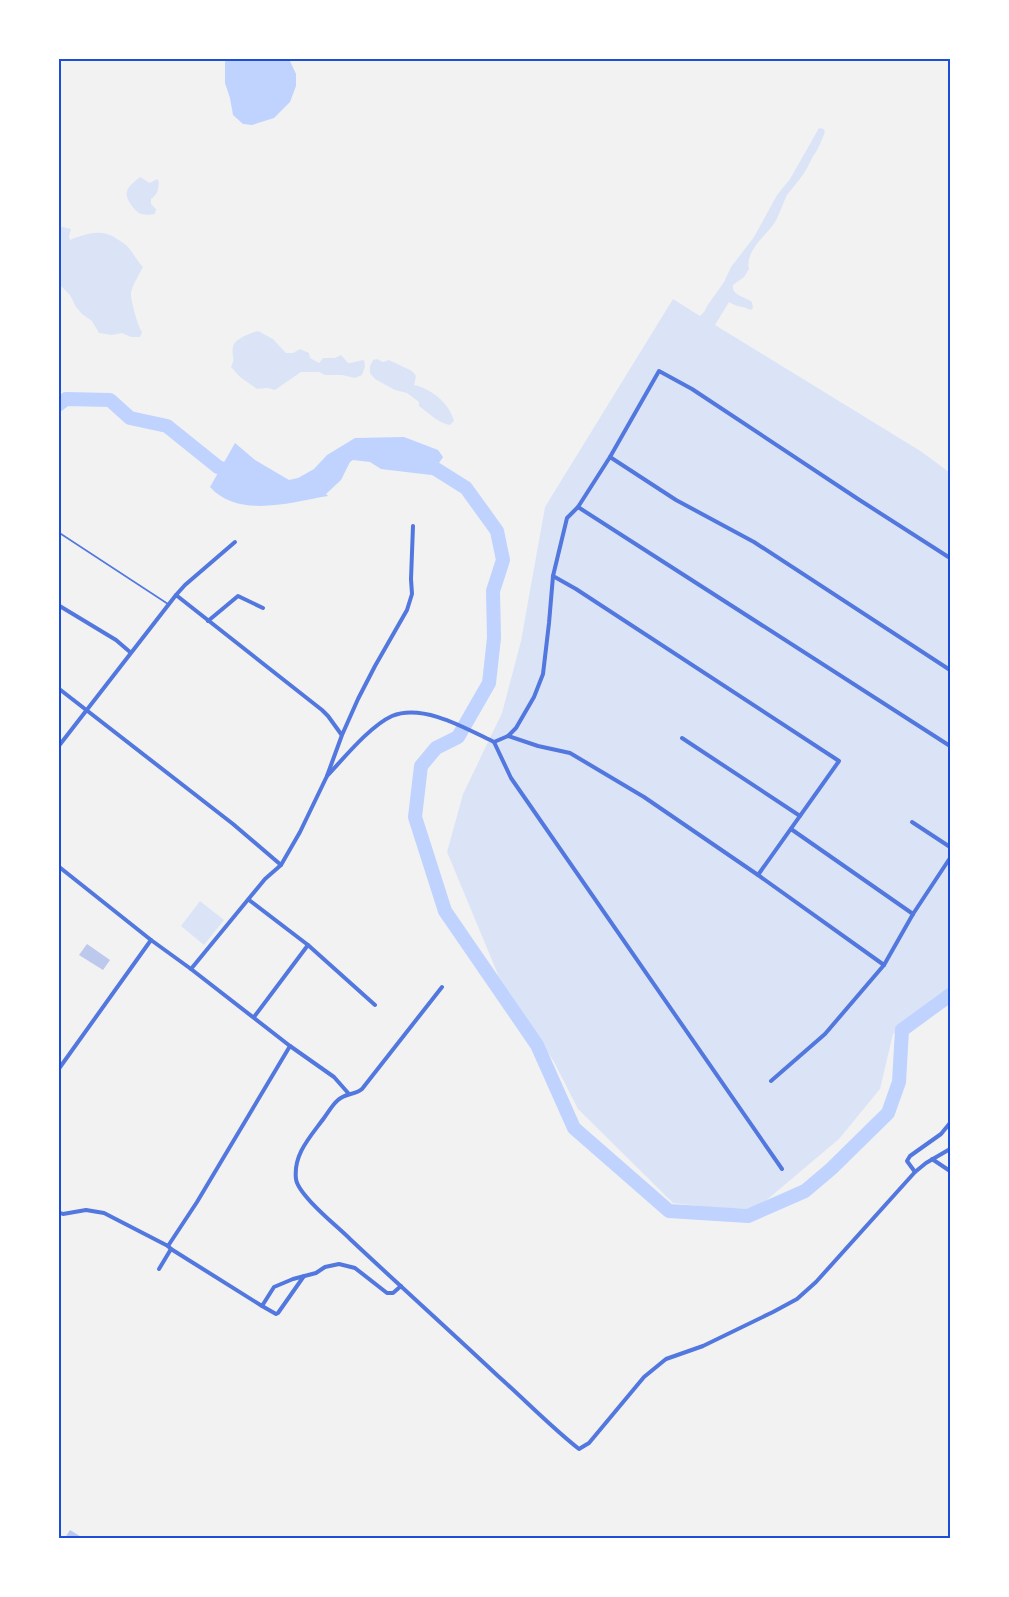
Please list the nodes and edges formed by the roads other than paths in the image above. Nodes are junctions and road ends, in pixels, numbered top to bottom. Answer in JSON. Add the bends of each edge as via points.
{"nodes":[{"id":1,"x":610,"y":456,"type":"junction"},
{"id":2,"x":578,"y":507,"type":"junction"},
{"id":3,"x":413,"y":526,"type":"dead end"},
{"id":4,"x":58,"y":532,"type":"edge"},
{"id":5,"x":235,"y":542,"type":"dead end"},
{"id":6,"x":951,"y":558,"type":"edge"},
{"id":7,"x":553,"y":576,"type":"junction"},
{"id":8,"x":176,"y":595,"type":"junction"},
{"id":9,"x":169,"y":604,"type":"junction"},
{"id":10,"x":58,"y":605,"type":"edge"},
{"id":11,"x":263,"y":608,"type":"dead end"},
{"id":12,"x":208,"y":621,"type":"junction"},
{"id":13,"x":130,"y":652,"type":"junction"},
{"id":14,"x":951,"y":670,"type":"edge"},
{"id":15,"x":58,"y":688,"type":"edge"},
{"id":16,"x":87,"y":711,"type":"junction"},
{"id":17,"x":342,"y":735,"type":"junction"},
{"id":18,"x":508,"y":736,"type":"junction"},
{"id":19,"x":681,"y":738,"type":"dead end"},
{"id":20,"x":494,"y":742,"type":"junction"},
{"id":21,"x":951,"y":746,"type":"edge"},
{"id":22,"x":58,"y":747,"type":"edge"},
{"id":23,"x":327,"y":776,"type":"junction"},
{"id":24,"x":800,"y":816,"type":"junction"},
{"id":25,"x":912,"y":822,"type":"dead end"},
{"id":26,"x":791,"y":829,"type":"junction"},
{"id":27,"x":951,"y":847,"type":"edge"},
{"id":28,"x":951,"y":858,"type":"edge"},
{"id":29,"x":280,"y":865,"type":"junction"},
{"id":30,"x":58,"y":866,"type":"edge"},
{"id":31,"x":758,"y":874,"type":"junction"},
{"id":32,"x":249,"y":900,"type":"junction"},
{"id":33,"x":913,"y":914,"type":"junction"},
{"id":34,"x":152,"y":940,"type":"junction"},
{"id":35,"x":308,"y":945,"type":"junction"},
{"id":36,"x":884,"y":965,"type":"junction"},
{"id":37,"x":191,"y":969,"type":"junction"},
{"id":38,"x":442,"y":987,"type":"dead end"},
{"id":39,"x":375,"y":1005,"type":"dead end"},
{"id":40,"x":254,"y":1017,"type":"junction"},
{"id":41,"x":290,"y":1046,"type":"junction"},
{"id":42,"x":58,"y":1070,"type":"edge"},
{"id":43,"x":771,"y":1081,"type":"dead end"},
{"id":44,"x":349,"y":1094,"type":"junction"},
{"id":45,"x":951,"y":1123,"type":"edge"},
{"id":46,"x":951,"y":1149,"type":"edge"},
{"id":47,"x":932,"y":1159,"type":"junction"},
{"id":48,"x":782,"y":1169,"type":"dead end"},
{"id":49,"x":951,"y":1171,"type":"edge"},
{"id":50,"x":915,"y":1172,"type":"junction"},
{"id":51,"x":58,"y":1212,"type":"edge"},
{"id":52,"x":170,"y":1247,"type":"junction"},
{"id":53,"x":159,"y":1269,"type":"dead end"},
{"id":54,"x":304,"y":1276,"type":"junction"},
{"id":55,"x":401,"y":1286,"type":"junction"},
{"id":56,"x":262,"y":1306,"type":"junction"}],
"edges":[{"from":1,"to":2,"type":"street"},
{"from":1,"to":6,"type":"street","via":[[659,371]]},
{"from":1,"to":14,"type":"street","via":[[676,500],[754,542]]},
{"from":2,"to":7,"type":"street","via":[[567,518]]},
{"from":2,"to":21,"type":"street"},
{"from":3,"to":17,"type":"street","via":[[412,594],[407,610]]},
{"from":4,"to":9,"type":"lane"},
{"from":5,"to":8,"type":"street"},
{"from":7,"to":18,"type":"street","via":[[543,674],[534,697]]},
{"from":7,"to":24,"type":"street","via":[[839,761]]},
{"from":8,"to":9,"type":"street"},
{"from":8,"to":12,"type":"street"},
{"from":9,"to":13,"type":"street"},
{"from":10,"to":13,"type":"street"},
{"from":11,"to":12,"type":"street","via":[[238,596]]},
{"from":12,"to":17,"type":"street","via":[[322,710]]},
{"from":13,"to":16,"type":"street"},
{"from":15,"to":16,"type":"street"},
{"from":16,"to":22,"type":"street"},
{"from":16,"to":29,"type":"street"},
{"from":17,"to":23,"type":"street"},
{"from":18,"to":20,"type":"street"},
{"from":18,"to":31,"type":"street","via":[[570,753],[644,797]]},
{"from":19,"to":24,"type":"street"},
{"from":20,"to":23,"type":"street","via":[[449,721],[411,712],[393,716],[371,731]]},
{"from":20,"to":48,"type":"street","via":[[511,778]]},
{"from":23,"to":29,"type":"street"},
{"from":24,"to":26,"type":"street"},
{"from":25,"to":27,"type":"street"},
{"from":26,"to":31,"type":"street"},
{"from":26,"to":33,"type":"street"},
{"from":28,"to":33,"type":"street"},
{"from":29,"to":32,"type":"street"},
{"from":30,"to":34,"type":"street"},
{"from":31,"to":36,"type":"street"},
{"from":32,"to":35,"type":"street"},
{"from":32,"to":37,"type":"street"},
{"from":33,"to":36,"type":"street"},
{"from":34,"to":37,"type":"street"},
{"from":34,"to":42,"type":"street"},
{"from":35,"to":39,"type":"street"},
{"from":35,"to":40,"type":"street"},
{"from":36,"to":43,"type":"street","via":[[825,1034]]},
{"from":37,"to":40,"type":"street"},
{"from":38,"to":44,"type":"street","via":[[362,1089]]},
{"from":40,"to":41,"type":"street"},
{"from":41,"to":44,"type":"street","via":[[334,1077]]},
{"from":41,"to":52,"type":"street"},
{"from":44,"to":55,"type":"street","via":[[338,1099],[299,1154],[297,1186]]},
{"from":45,"to":50,"type":"street","via":[[910,1156],[908,1161]]},
{"from":46,"to":47,"type":"street"},
{"from":47,"to":49,"type":"street"},
{"from":47,"to":50,"type":"street"},
{"from":50,"to":55,"type":"street","via":[[797,1299],[703,1346],[666,1359],[644,1377],[589,1443],[579,1449]]},
{"from":51,"to":52,"type":"street","via":[[104,1213]]},
{"from":52,"to":53,"type":"street"},
{"from":52,"to":56,"type":"street"},
{"from":54,"to":55,"type":"street","via":[[339,1264],[355,1268],[387,1293]]},
{"from":54,"to":56,"type":"street","via":[[274,1287]]},
{"from":54,"to":56,"type":"street","via":[[278,1313]]}]}
